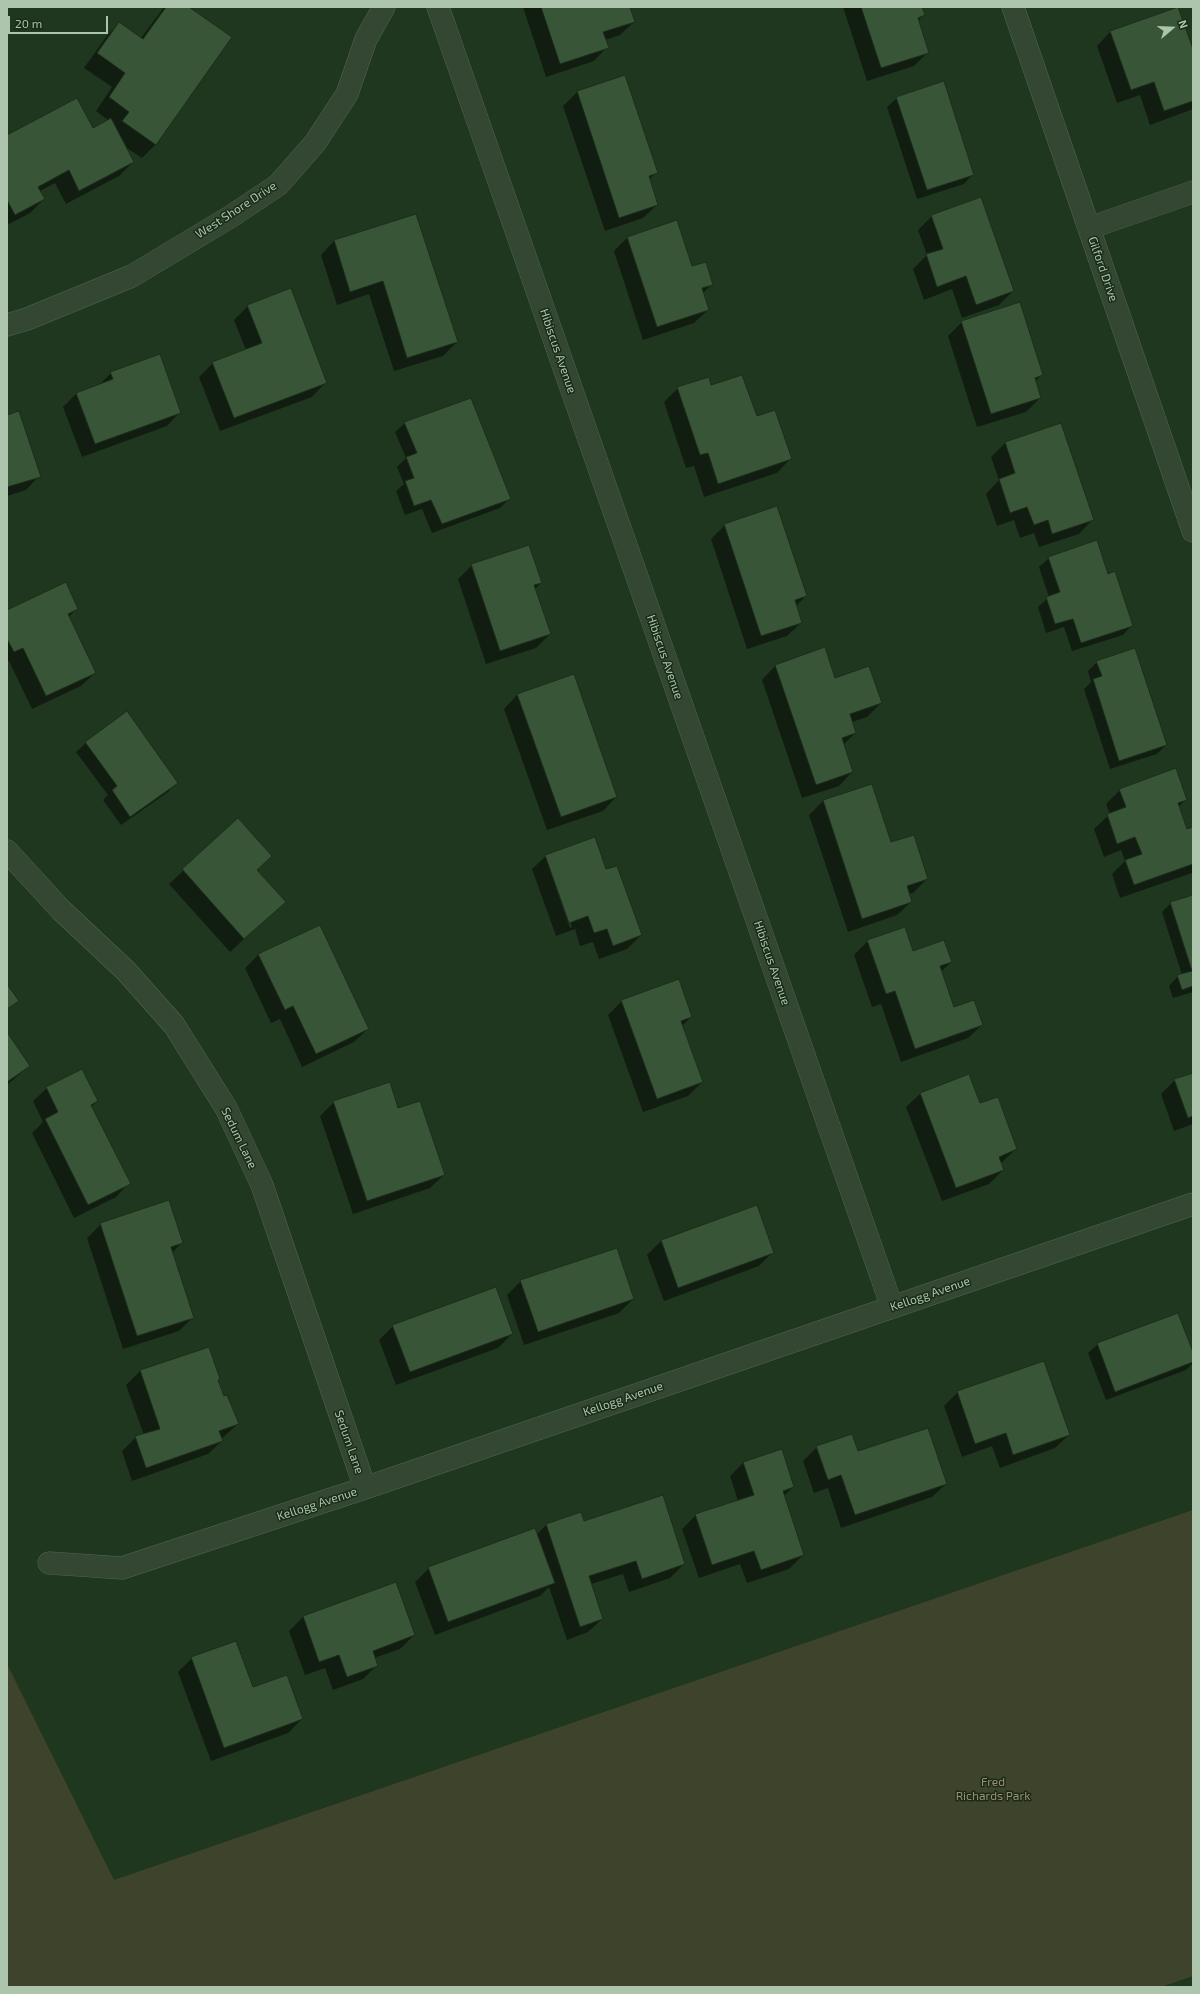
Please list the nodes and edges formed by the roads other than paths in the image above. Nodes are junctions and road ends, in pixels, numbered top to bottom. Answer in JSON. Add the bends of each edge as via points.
{"nodes":[{"id":1,"x":384,"y":7,"type":"edge"},
{"id":2,"x":438,"y":7,"type":"edge"},
{"id":3,"x":1013,"y":7,"type":"edge"},
{"id":4,"x":1193,"y":192,"type":"edge"},
{"id":5,"x":1089,"y":228,"type":"junction"},
{"id":6,"x":7,"y":325,"type":"edge"},
{"id":7,"x":1193,"y":532,"type":"edge"},
{"id":8,"x":7,"y":851,"type":"edge"},
{"id":9,"x":1193,"y":1204,"type":"edge"},
{"id":10,"x":892,"y":1307,"type":"junction"},
{"id":11,"x":365,"y":1488,"type":"junction"},
{"id":12,"x":49,"y":1563,"type":"dead end"}],
"edges":[{"from":1,"to":6,"type":"street","name":"West Shore Drive","via":[[366,39],[347,94],[315,143],[278,185],[132,276],[28,319]]},
{"from":2,"to":10,"type":"street","name":"Hibiscus Avenue"},
{"from":3,"to":5,"type":"street","name":"Gilford Drive"},
{"from":4,"to":5,"type":"street"},
{"from":5,"to":7,"type":"street","name":"Gilford Drive"},
{"from":8,"to":11,"type":"street","name":"Sedum Lane","via":[[60,910],[126,972],[174,1025],[226,1108],[262,1185]]},
{"from":9,"to":10,"type":"street","name":"Kellogg Avenue"},
{"from":10,"to":11,"type":"street","name":"Kellogg Avenue"},
{"from":11,"to":12,"type":"street","name":"Kellogg Avenue","via":[[122,1568]]}]}
